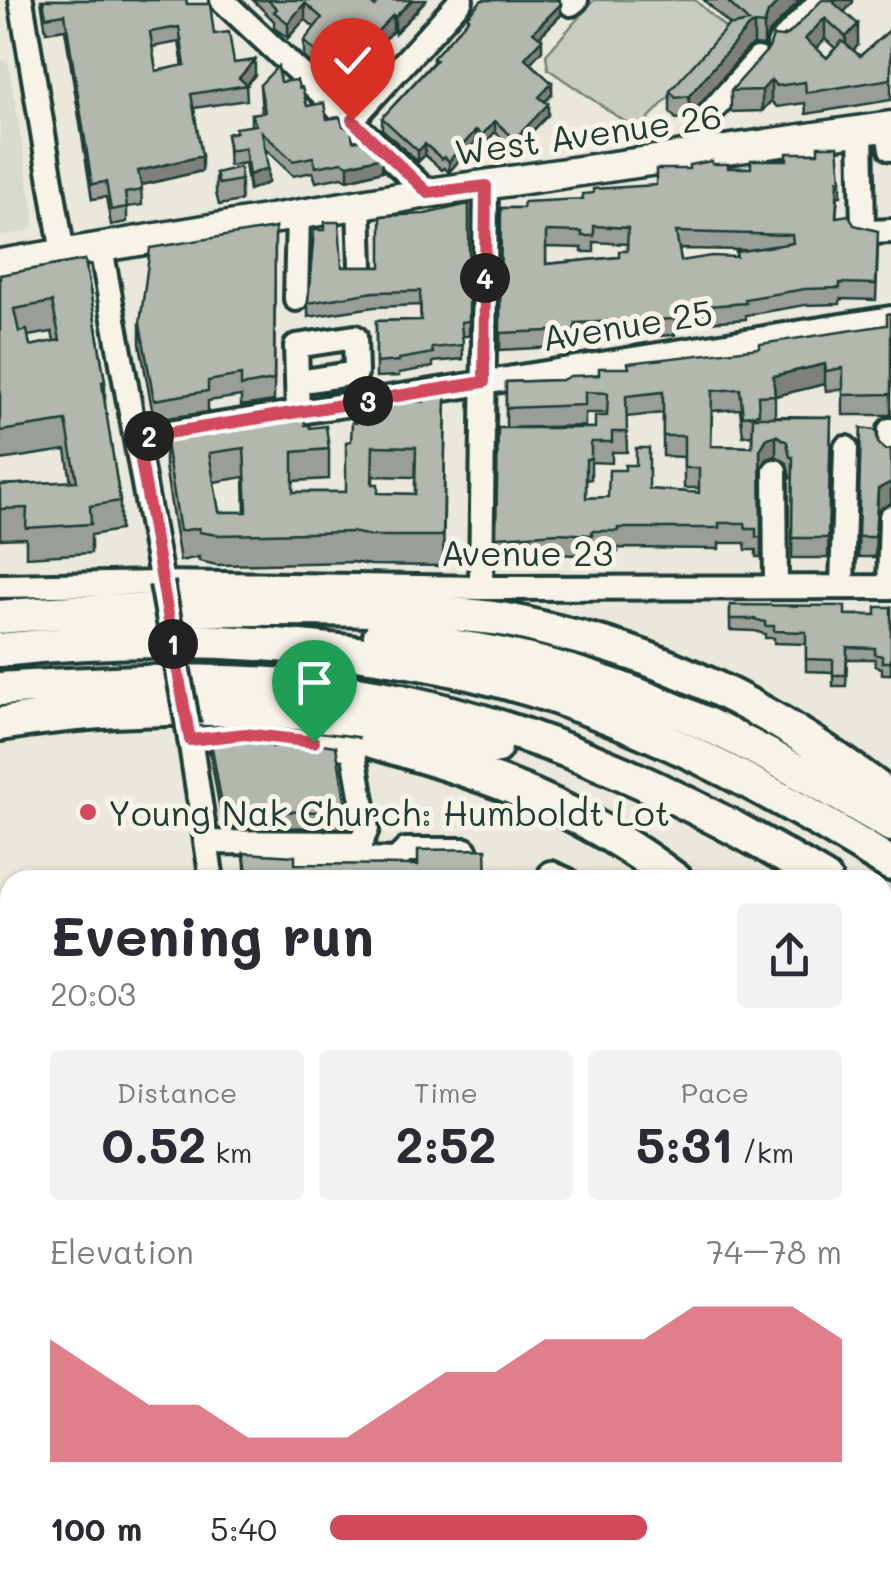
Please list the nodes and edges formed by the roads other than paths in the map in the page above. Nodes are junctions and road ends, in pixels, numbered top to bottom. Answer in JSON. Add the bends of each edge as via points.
{"nodes":[{"id":1,"x":22,"y":0,"type":"edge"},
{"id":2,"x":222,"y":0,"type":"edge"},
{"id":3,"x":461,"y":0,"type":"edge"},
{"id":4,"x":821,"y":0,"type":"edge"},
{"id":5,"x":779,"y":44,"type":"edge"},
{"id":6,"x":758,"y":59,"type":"edge"},
{"id":7,"x":352,"y":120,"type":"junction"},
{"id":8,"x":883,"y":133,"type":"edge"},
{"id":9,"x":696,"y":155,"type":"junction"},
{"id":10,"x":486,"y":186,"type":"junction"},
{"id":11,"x":428,"y":193,"type":"junction"},
{"id":12,"x":358,"y":204,"type":"junction"},
{"id":13,"x":298,"y":215,"type":"junction"},
{"id":14,"x":891,"y":231,"type":"edge"},
{"id":15,"x":101,"y":248,"type":"junction"},
{"id":16,"x":63,"y":254,"type":"junction"},
{"id":17,"x":0,"y":264,"type":"edge"},
{"id":18,"x":361,"y":266,"type":"edge"},
{"id":19,"x":296,"y":300,"type":"dead end"},
{"id":20,"x":891,"y":318,"type":"edge"},
{"id":21,"x":298,"y":382,"type":"junction"},
{"id":22,"x":484,"y":382,"type":"junction"},
{"id":23,"x":298,"y":412,"type":"junction"},
{"id":24,"x":890,"y":430,"type":"edge"},
{"id":25,"x":137,"y":438,"type":"junction"},
{"id":26,"x":846,"y":448,"type":"dead end"},
{"id":27,"x":891,"y":457,"type":"edge"},
{"id":28,"x":775,"y":471,"type":"dead end"},
{"id":29,"x":891,"y":517,"type":"edge"},
{"id":30,"x":162,"y":583,"type":"junction"},
{"id":31,"x":0,"y":586,"type":"edge"},
{"id":32,"x":842,"y":587,"type":"junction"},
{"id":33,"x":890,"y":587,"type":"edge"},
{"id":34,"x":480,"y":588,"type":"junction"},
{"id":35,"x":776,"y":588,"type":"junction"},
{"id":36,"x":0,"y":617,"type":"edge"},
{"id":37,"x":236,"y":642,"type":"junction"},
{"id":38,"x":0,"y":650,"type":"edge"},
{"id":39,"x":0,"y":690,"type":"edge"},
{"id":40,"x":0,"y":724,"type":"edge"},
{"id":41,"x":197,"y":726,"type":"junction"},
{"id":42,"x":645,"y":782,"type":"junction"},
{"id":43,"x":891,"y":798,"type":"edge"},
{"id":44,"x":891,"y":826,"type":"edge"},
{"id":45,"x":207,"y":848,"type":"junction"},
{"id":46,"x":478,"y":850,"type":"edge"},
{"id":47,"x":891,"y":864,"type":"edge"},
{"id":48,"x":210,"y":870,"type":"edge"},
{"id":49,"x":663,"y":870,"type":"edge"},
{"id":50,"x":807,"y":870,"type":"edge"}],
"edges":[{"from":1,"to":16,"type":"street"},
{"from":2,"to":7,"type":"street"},
{"from":3,"to":7,"type":"street"},
{"from":4,"to":5,"type":"street"},
{"from":6,"to":9,"type":"street","via":[[703,121]]},
{"from":7,"to":11,"type":"street"},
{"from":8,"to":9,"type":"main road","name":"West Avenue 26"},
{"from":8,"to":14,"type":"street","via":[[863,228]]},
{"from":9,"to":10,"type":"main road","name":"West Avenue 26"},
{"from":10,"to":11,"type":"main road","name":"West Avenue 26"},
{"from":10,"to":22,"type":"street"},
{"from":11,"to":12,"type":"main road","name":"West Avenue 26"},
{"from":12,"to":13,"type":"main road","name":"West Avenue 26"},
{"from":12,"to":18,"type":"street"},
{"from":13,"to":15,"type":"main road","name":"West Avenue 26"},
{"from":13,"to":19,"type":"street"},
{"from":15,"to":16,"type":"main road","name":"West Avenue 26"},
{"from":15,"to":25,"type":"street"},
{"from":16,"to":17,"type":"main road","name":"West Avenue 26"},
{"from":20,"to":22,"type":"street","name":"Avenue 25"},
{"from":21,"to":21,"type":"street","via":[[296,346],[355,338],[356,373]]},
{"from":21,"to":23,"type":"street"},
{"from":22,"to":23,"type":"street","name":"Avenue 25"},
{"from":22,"to":34,"type":"street"},
{"from":23,"to":25,"type":"street","name":"Avenue 25"},
{"from":24,"to":27,"type":"street"},
{"from":25,"to":30,"type":"street"},
{"from":26,"to":32,"type":"street"},
{"from":28,"to":35,"type":"street"},
{"from":29,"to":33,"type":"street"},
{"from":30,"to":31,"type":"street","name":"Avenue 23"},
{"from":30,"to":34,"type":"street","name":"Avenue 23"},
{"from":30,"to":41,"type":"street","bridge":true},
{"from":32,"to":33,"type":"street","name":"Avenue 23"},
{"from":32,"to":35,"type":"street","name":"Avenue 23"},
{"from":34,"to":35,"type":"street","name":"Avenue 23"},
{"from":36,"to":43,"type":"highway","via":[[302,609],[505,620],[654,660],[732,694],[830,752]]},
{"from":37,"to":38,"type":"highway"},
{"from":37,"to":44,"type":"highway","via":[[371,634],[551,666],[679,710]]},
{"from":37,"to":47,"type":"highway","via":[[412,662],[554,697],[712,762]]},
{"from":39,"to":42,"type":"highway","via":[[130,680],[254,683],[397,700],[557,746]]},
{"from":40,"to":41,"type":"highway","via":[[112,712]]},
{"from":41,"to":42,"type":"highway","via":[[271,712],[370,723]]},
{"from":41,"to":45,"type":"street"},
{"from":41,"to":45,"type":"street","via":[[353,749],[368,829],[361,843]]},
{"from":41,"to":49,"type":"highway","via":[[359,738],[476,772],[563,807]]},
{"from":42,"to":50,"type":"highway"},
{"from":45,"to":46,"type":"street","via":[[396,860],[406,850]]},
{"from":45,"to":48,"type":"street"}]}
